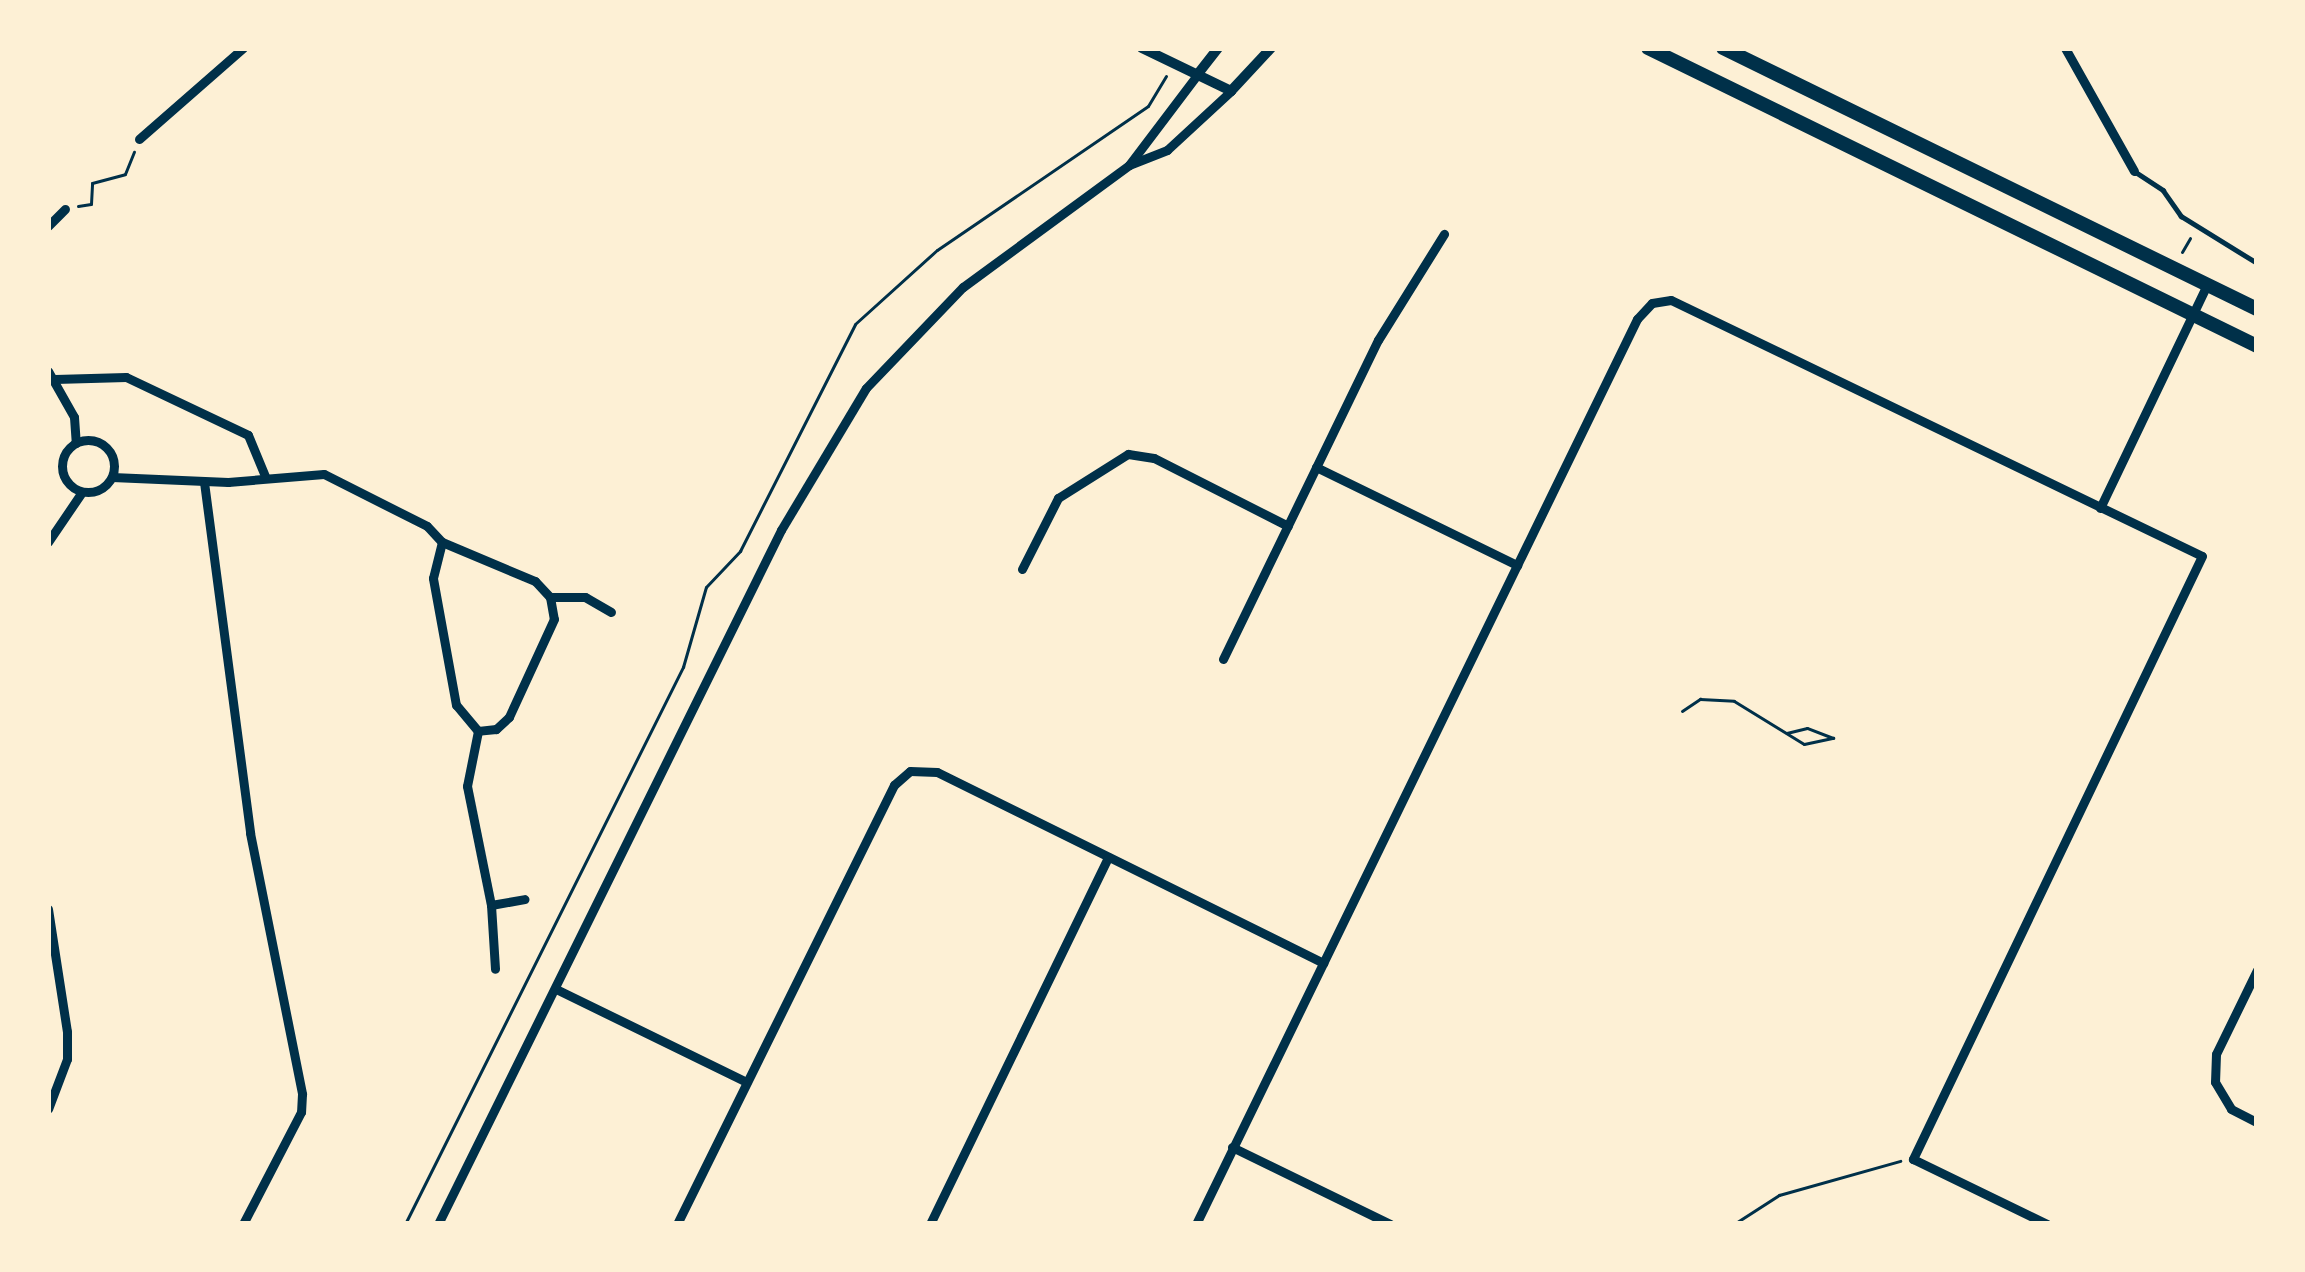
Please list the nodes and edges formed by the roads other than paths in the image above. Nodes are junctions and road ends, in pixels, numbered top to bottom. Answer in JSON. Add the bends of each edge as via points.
{"nodes":[{"id":1,"x":243,"y":48,"type":"edge"},
{"id":2,"x":1142,"y":48,"type":"edge"},
{"id":3,"x":1218,"y":48,"type":"edge"},
{"id":4,"x":1271,"y":48,"type":"edge"},
{"id":5,"x":1648,"y":48,"type":"edge"},
{"id":6,"x":1723,"y":48,"type":"edge"},
{"id":7,"x":2065,"y":48,"type":"edge"},
{"id":8,"x":1197,"y":75,"type":"junction"},
{"id":9,"x":1231,"y":92,"type":"junction"},
{"id":10,"x":139,"y":139,"type":"road end"},
{"id":11,"x":1130,"y":165,"type":"junction"},
{"id":12,"x":2134,"y":171,"type":"joint"},
{"id":13,"x":65,"y":209,"type":"road end"},
{"id":14,"x":48,"y":226,"type":"edge"},
{"id":15,"x":1444,"y":234,"type":"dead end"},
{"id":16,"x":2257,"y":262,"type":"edge"},
{"id":17,"x":2207,"y":285,"type":"junction"},
{"id":18,"x":2257,"y":309,"type":"edge"},
{"id":19,"x":2193,"y":314,"type":"junction"},
{"id":20,"x":2257,"y":346,"type":"edge"},
{"id":21,"x":52,"y":375,"type":"edge"},
{"id":22,"x":76,"y":443,"type":"junction"},
{"id":23,"x":1316,"y":467,"type":"junction"},
{"id":24,"x":265,"y":476,"type":"junction"},
{"id":25,"x":112,"y":477,"type":"junction"},
{"id":26,"x":204,"y":482,"type":"junction"},
{"id":27,"x":82,"y":492,"type":"junction"},
{"id":28,"x":2101,"y":508,"type":"junction"},
{"id":29,"x":1288,"y":526,"type":"junction"},
{"id":30,"x":48,"y":542,"type":"edge"},
{"id":31,"x":442,"y":542,"type":"junction"},
{"id":32,"x":1517,"y":565,"type":"junction"},
{"id":33,"x":1022,"y":569,"type":"dead end"},
{"id":34,"x":550,"y":597,"type":"junction"},
{"id":35,"x":611,"y":612,"type":"dead end"},
{"id":36,"x":1223,"y":659,"type":"dead end"},
{"id":37,"x":478,"y":731,"type":"junction"},
{"id":38,"x":1108,"y":856,"type":"junction"},
{"id":39,"x":524,"y":899,"type":"dead end"},
{"id":40,"x":491,"y":904,"type":"junction"},
{"id":41,"x":48,"y":909,"type":"edge"},
{"id":42,"x":1323,"y":963,"type":"junction"},
{"id":43,"x":495,"y":969,"type":"dead end"},
{"id":44,"x":2257,"y":970,"type":"edge"},
{"id":45,"x":556,"y":988,"type":"junction"},
{"id":46,"x":747,"y":1082,"type":"junction"},
{"id":47,"x":48,"y":1109,"type":"edge"},
{"id":48,"x":2257,"y":1122,"type":"edge"},
{"id":49,"x":1232,"y":1147,"type":"junction"},
{"id":50,"x":243,"y":1224,"type":"edge"},
{"id":51,"x":438,"y":1224,"type":"edge"},
{"id":52,"x":677,"y":1224,"type":"edge"},
{"id":53,"x":930,"y":1224,"type":"edge"},
{"id":54,"x":1196,"y":1224,"type":"edge"},
{"id":55,"x":1390,"y":1224,"type":"edge"},
{"id":56,"x":2047,"y":1224,"type":"edge"}],
"edges":[{"from":1,"to":10,"type":"street"},
{"from":2,"to":8,"type":"street"},
{"from":3,"to":8,"type":"street"},
{"from":4,"to":9,"type":"street"},
{"from":5,"to":19,"type":"main road"},
{"from":6,"to":17,"type":"main road"},
{"from":7,"to":12,"type":"street"},
{"from":8,"to":9,"type":"street"},
{"from":8,"to":11,"type":"street"},
{"from":9,"to":11,"type":"street","via":[[1167,150]]},
{"from":11,"to":45,"type":"street","via":[[963,287],[866,388],[781,530]]},
{"from":12,"to":16,"type":"lane"},
{"from":13,"to":14,"type":"street"},
{"from":15,"to":23,"type":"street","via":[[1378,340]]},
{"from":17,"to":18,"type":"main road"},
{"from":17,"to":19,"type":"street"},
{"from":19,"to":20,"type":"main road"},
{"from":19,"to":28,"type":"street"},
{"from":21,"to":22,"type":"street","via":[[74,417]]},
{"from":21,"to":24,"type":"street","via":[[126,377],[248,435]]},
{"from":22,"to":25,"type":"street","via":[[106,447]]},
{"from":22,"to":27,"type":"street","via":[[62,470]]},
{"from":23,"to":29,"type":"street"},
{"from":23,"to":32,"type":"street"},
{"from":24,"to":26,"type":"street"},
{"from":24,"to":31,"type":"street","via":[[324,474],[427,526]]},
{"from":25,"to":26,"type":"street"},
{"from":25,"to":27,"type":"street","via":[[100,490]]},
{"from":26,"to":50,"type":"street","via":[[250,833],[302,1094],[302,1112]]},
{"from":27,"to":30,"type":"street"},
{"from":28,"to":32,"type":"street","via":[[1682,304],[1660,301],[1637,319]]},
{"from":28,"to":56,"type":"street","via":[[2202,556],[1913,1159]]},
{"from":29,"to":33,"type":"street","via":[[1154,458],[1128,454],[1058,498]]},
{"from":29,"to":36,"type":"street"},
{"from":31,"to":34,"type":"street","via":[[471,548]]},
{"from":31,"to":37,"type":"street","via":[[433,578],[456,705]]},
{"from":32,"to":42,"type":"street"},
{"from":34,"to":35,"type":"street","via":[[585,597]]},
{"from":34,"to":37,"type":"street","via":[[554,619],[509,717]]},
{"from":37,"to":40,"type":"street","via":[[467,786]]},
{"from":38,"to":42,"type":"street"},
{"from":38,"to":46,"type":"street","via":[[937,772],[910,771],[894,785]]},
{"from":38,"to":53,"type":"street"},
{"from":39,"to":40,"type":"street"},
{"from":40,"to":43,"type":"street"},
{"from":41,"to":47,"type":"street","via":[[67,1032],[67,1059]]},
{"from":42,"to":49,"type":"street"},
{"from":44,"to":48,"type":"street","via":[[2215,1068],[2231,1109]]},
{"from":45,"to":46,"type":"street"},
{"from":45,"to":51,"type":"street"},
{"from":46,"to":52,"type":"street"},
{"from":49,"to":54,"type":"street"},
{"from":49,"to":55,"type":"street"}]}
